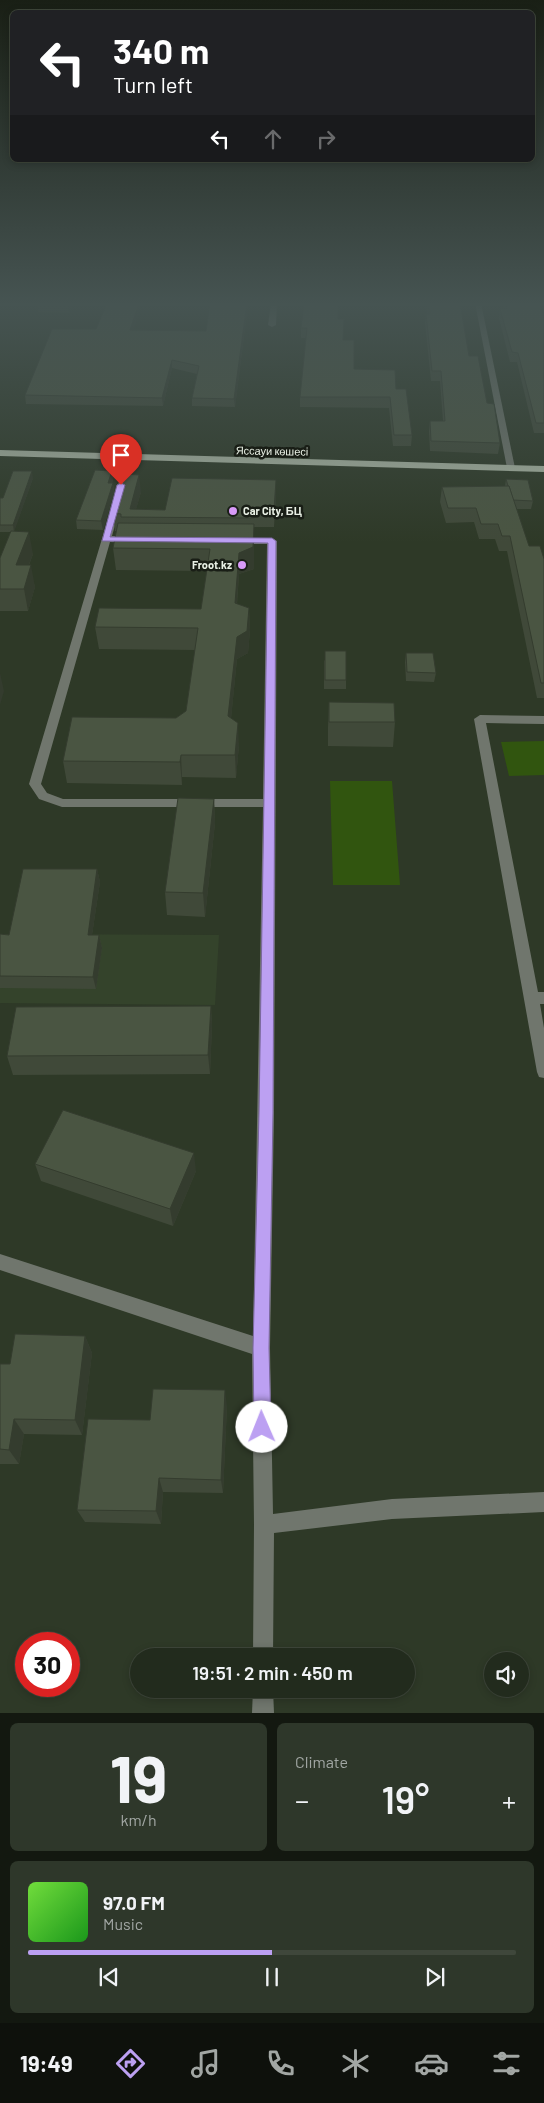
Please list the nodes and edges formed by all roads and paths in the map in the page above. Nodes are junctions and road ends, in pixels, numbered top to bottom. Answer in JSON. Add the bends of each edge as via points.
{"nodes":[{"id":1,"x":494,"y":383,"type":"edge"},
{"id":2,"x":0,"y":453,"type":"edge"},
{"id":3,"x":130,"y":458,"type":"junction"},
{"id":4,"x":512,"y":468,"type":"junction"},
{"id":5,"x":544,"y":469,"type":"edge"},
{"id":6,"x":105,"y":539,"type":"junction"},
{"id":7,"x":140,"y":540,"type":"edge"},
{"id":8,"x":225,"y":540,"type":"edge"},
{"id":9,"x":544,"y":720,"type":"edge"},
{"id":10,"x":269,"y":803,"type":"junction"},
{"id":11,"x":538,"y":998,"type":"edge"},
{"id":12,"x":544,"y":1072,"type":"edge"},
{"id":13,"x":0,"y":1262,"type":"edge"},
{"id":14,"x":261,"y":1348,"type":"junction"},
{"id":15,"x":544,"y":1502,"type":"edge"},
{"id":16,"x":264,"y":1525,"type":"junction"},
{"id":17,"x":263,"y":1648,"type":"edge"},
{"id":18,"x":263,"y":1698,"type":"edge"},
{"id":19,"x":263,"y":1713,"type":"edge"}],
"edges":[{"from":1,"to":4,"type":"street"},
{"from":2,"to":3,"type":"main road","name":"Яссауи көшесі"},
{"from":3,"to":4,"type":"main road","name":"Яссауи көшесі"},
{"from":3,"to":6,"type":"street"},
{"from":4,"to":5,"type":"main road","name":"Яссауи көшесі"},
{"from":6,"to":7,"type":"street"},
{"from":6,"to":10,"type":"street","via":[[35,784],[43,796],[62,803]]},
{"from":8,"to":10,"type":"street","via":[[272,541]]},
{"from":9,"to":11,"type":"street","via":[[480,719]]},
{"from":10,"to":14,"type":"street"},
{"from":11,"to":12,"type":"street"},
{"from":13,"to":14,"type":"street"},
{"from":14,"to":16,"type":"street"},
{"from":15,"to":16,"type":"street","via":[[392,1510]]},
{"from":16,"to":17,"type":"street"},
{"from":18,"to":19,"type":"street"}]}
